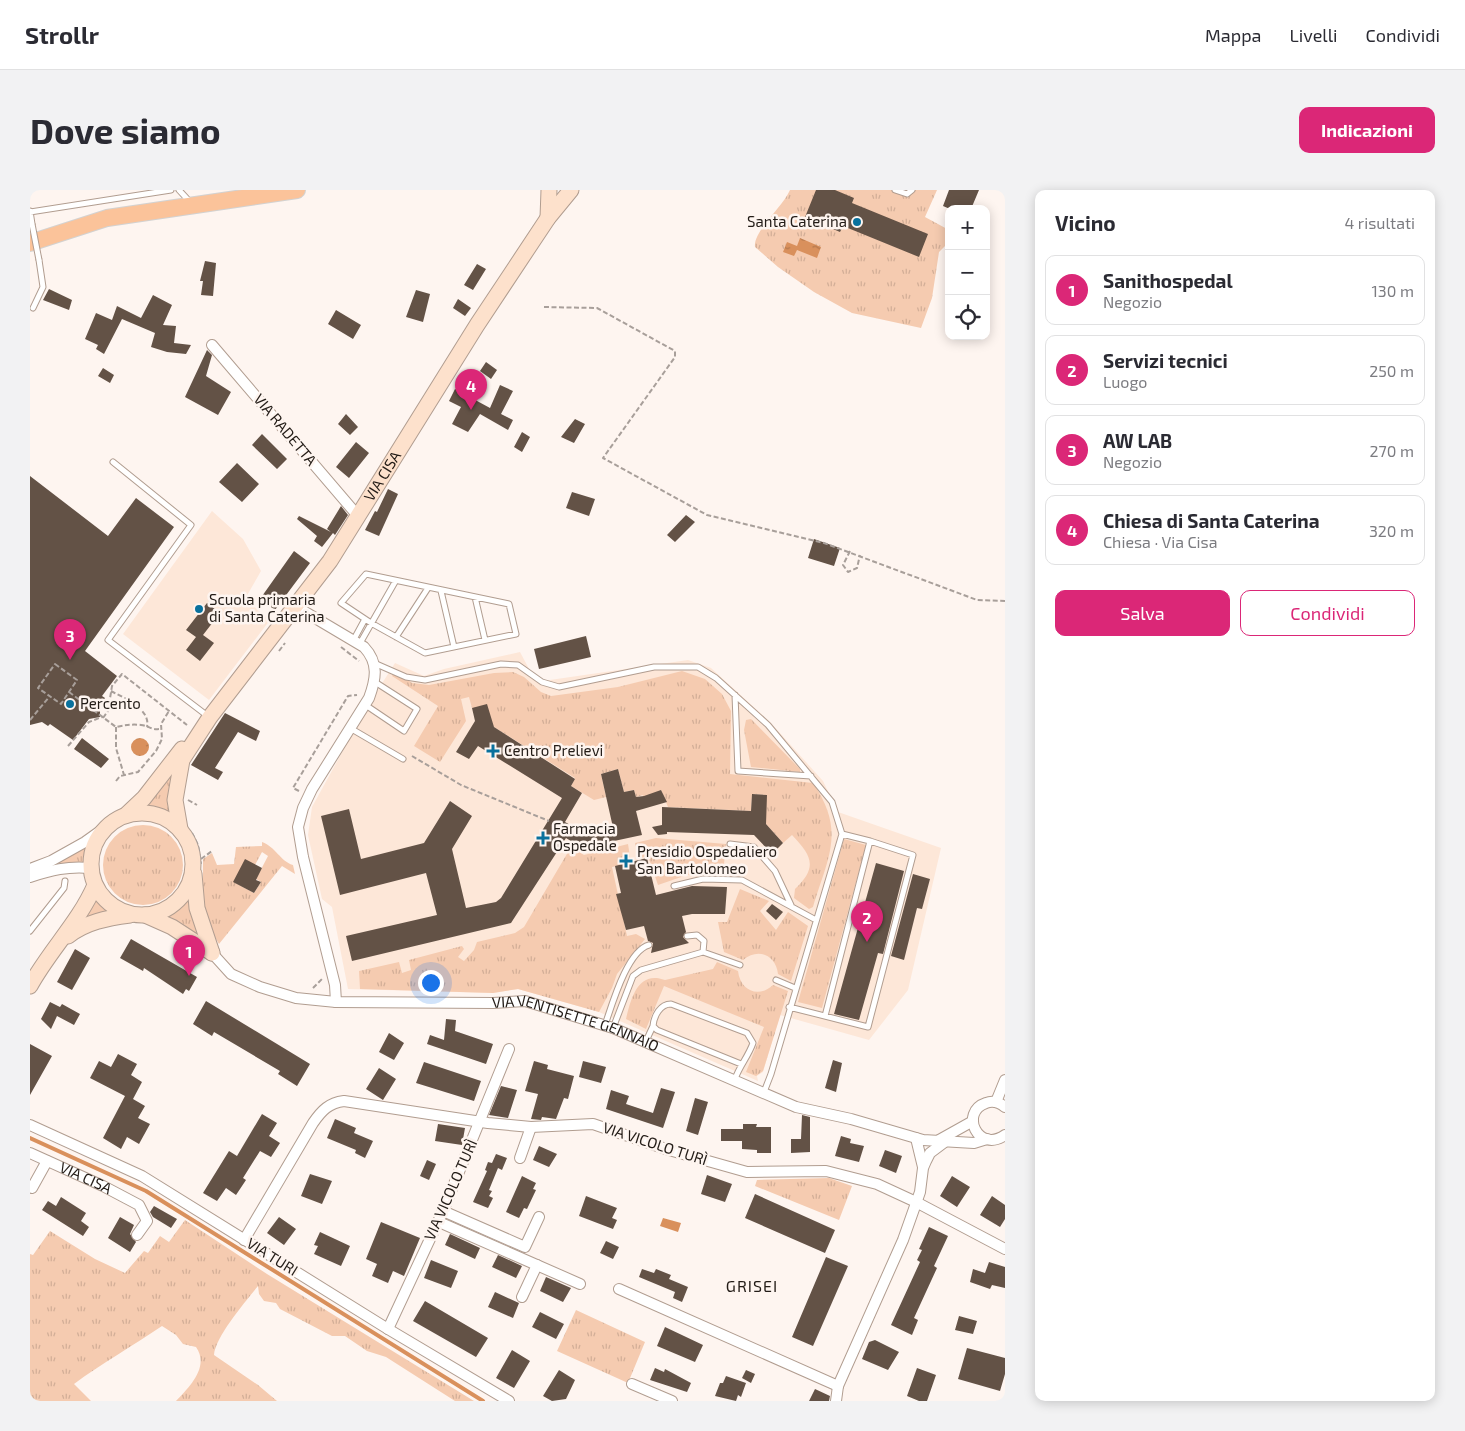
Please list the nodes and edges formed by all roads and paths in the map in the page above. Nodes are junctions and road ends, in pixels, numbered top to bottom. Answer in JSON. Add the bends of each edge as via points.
{"nodes":[{"id":1,"x":171,"y":190,"type":"edge"},
{"id":2,"x":179,"y":190,"type":"edge"},
{"id":3,"x":297,"y":190,"type":"edge"},
{"id":4,"x":571,"y":190,"type":"edge"},
{"id":5,"x":895,"y":190,"type":"edge"},
{"id":6,"x":912,"y":190,"type":"edge"},
{"id":7,"x":547,"y":192,"type":"edge"},
{"id":8,"x":193,"y":205,"type":"junction"},
{"id":9,"x":30,"y":212,"type":"edge"},
{"id":10,"x":548,"y":218,"type":"junction"},
{"id":11,"x":30,"y":243,"type":"edge"},
{"id":12,"x":544,"y":307,"type":"dead end"},
{"id":13,"x":33,"y":308,"type":"dead end"},
{"id":14,"x":212,"y":345,"type":"dead end"},
{"id":15,"x":113,"y":462,"type":"dead end"},
{"id":16,"x":358,"y":516,"type":"junction"},
{"id":17,"x":850,"y":551,"type":"junction"},
{"id":18,"x":860,"y":555,"type":"junction"},
{"id":19,"x":395,"y":582,"type":"junction"},
{"id":20,"x":428,"y":588,"type":"junction"},
{"id":21,"x":441,"y":591,"type":"junction"},
{"id":22,"x":475,"y":597,"type":"junction"},
{"id":23,"x":1005,"y":601,"type":"edge"},
{"id":24,"x":295,"y":606,"type":"junction"},
{"id":25,"x":365,"y":620,"type":"junction"},
{"id":26,"x":371,"y":624,"type":"junction"},
{"id":27,"x":289,"y":637,"type":"dead end"},
{"id":28,"x":396,"y":637,"type":"junction"},
{"id":29,"x":485,"y":640,"type":"junction"},
{"id":30,"x":356,"y":643,"type":"junction"},
{"id":31,"x":340,"y":647,"type":"dead end"},
{"id":32,"x":454,"y":647,"type":"junction"},
{"id":33,"x":279,"y":652,"type":"dead end"},
{"id":34,"x":370,"y":664,"type":"junction"},
{"id":35,"x":375,"y":682,"type":"junction"},
{"id":36,"x":111,"y":691,"type":"junction"},
{"id":37,"x":69,"y":692,"type":"junction"},
{"id":38,"x":735,"y":695,"type":"junction"},
{"id":39,"x":50,"y":696,"type":"junction"},
{"id":40,"x":362,"y":699,"type":"junction"},
{"id":41,"x":169,"y":711,"type":"junction"},
{"id":42,"x":103,"y":718,"type":"junction"},
{"id":43,"x":30,"y":720,"type":"edge"},
{"id":44,"x":207,"y":721,"type":"junction"},
{"id":45,"x":187,"y":724,"type":"dead end"},
{"id":46,"x":116,"y":726,"type":"junction"},
{"id":47,"x":147,"y":727,"type":"junction"},
{"id":48,"x":350,"y":728,"type":"junction"},
{"id":49,"x":160,"y":729,"type":"junction"},
{"id":50,"x":68,"y":746,"type":"dead end"},
{"id":51,"x":404,"y":752,"type":"dead end"},
{"id":52,"x":402,"y":758,"type":"dead end"},
{"id":53,"x":124,"y":775,"type":"junction"},
{"id":54,"x":810,"y":776,"type":"junction"},
{"id":55,"x":116,"y":781,"type":"dead end"},
{"id":56,"x":302,"y":794,"type":"dead end"},
{"id":57,"x":126,"y":815,"type":"junction"},
{"id":58,"x":549,"y":821,"type":"dead end"},
{"id":59,"x":106,"y":827,"type":"junction"},
{"id":60,"x":184,"y":829,"type":"junction"},
{"id":61,"x":842,"y":834,"type":"junction"},
{"id":62,"x":870,"y":841,"type":"junction"},
{"id":63,"x":730,"y":844,"type":"dead end"},
{"id":64,"x":212,"y":852,"type":"dead end"},
{"id":65,"x":198,"y":864,"type":"junction"},
{"id":66,"x":90,"y":868,"type":"junction"},
{"id":67,"x":31,"y":870,"type":"edge"},
{"id":68,"x":64,"y":881,"type":"dead end"},
{"id":69,"x":95,"y":885,"type":"junction"},
{"id":70,"x":674,"y":886,"type":"dead end"},
{"id":71,"x":792,"y":906,"type":"junction"},
{"id":72,"x":141,"y":915,"type":"junction"},
{"id":73,"x":816,"y":920,"type":"junction"},
{"id":74,"x":30,"y":931,"type":"edge"},
{"id":75,"x":687,"y":936,"type":"dead end"},
{"id":76,"x":649,"y":945,"type":"dead end"},
{"id":77,"x":702,"y":952,"type":"junction"},
{"id":78,"x":212,"y":953,"type":"junction"},
{"id":79,"x":44,"y":961,"type":"junction"},
{"id":80,"x":740,"y":965,"type":"dead end"},
{"id":81,"x":323,"y":972,"type":"dead end"},
{"id":82,"x":776,"y":980,"type":"dead end"},
{"id":83,"x":30,"y":986,"type":"edge"},
{"id":84,"x":795,"y":988,"type":"junction"},
{"id":85,"x":310,"y":990,"type":"dead end"},
{"id":86,"x":336,"y":1002,"type":"junction"},
{"id":87,"x":789,"y":1007,"type":"junction"},
{"id":88,"x":825,"y":1016,"type":"junction"},
{"id":89,"x":653,"y":1026,"type":"junction"},
{"id":90,"x":609,"y":1027,"type":"junction"},
{"id":91,"x":646,"y":1041,"type":"junction"},
{"id":92,"x":509,"y":1049,"type":"dead end"},
{"id":93,"x":741,"y":1064,"type":"junction"},
{"id":94,"x":735,"y":1079,"type":"junction"},
{"id":95,"x":1005,"y":1080,"type":"edge"},
{"id":96,"x":764,"y":1092,"type":"junction"},
{"id":97,"x":1001,"y":1105,"type":"edge"},
{"id":98,"x":973,"y":1121,"type":"junction"},
{"id":99,"x":481,"y":1122,"type":"junction"},
{"id":100,"x":30,"y":1125,"type":"edge"},
{"id":101,"x":531,"y":1127,"type":"junction"},
{"id":102,"x":1004,"y":1137,"type":"edge"},
{"id":103,"x":916,"y":1138,"type":"junction"},
{"id":104,"x":987,"y":1139,"type":"junction"},
{"id":105,"x":942,"y":1141,"type":"junction"},
{"id":106,"x":30,"y":1154,"type":"edge"},
{"id":107,"x":520,"y":1158,"type":"dead end"},
{"id":108,"x":47,"y":1161,"type":"junction"},
{"id":109,"x":923,"y":1168,"type":"junction"},
{"id":110,"x":32,"y":1188,"type":"dead end"},
{"id":111,"x":916,"y":1202,"type":"junction"},
{"id":112,"x":443,"y":1211,"type":"junction"},
{"id":113,"x":539,"y":1217,"type":"dead end"},
{"id":114,"x":438,"y":1222,"type":"junction"},
{"id":115,"x":137,"y":1235,"type":"dead end"},
{"id":116,"x":244,"y":1240,"type":"junction"},
{"id":117,"x":1005,"y":1249,"type":"edge"},
{"id":118,"x":537,"y":1265,"type":"junction"},
{"id":119,"x":580,"y":1284,"type":"dead end"},
{"id":120,"x":619,"y":1289,"type":"dead end"},
{"id":121,"x":522,"y":1297,"type":"dead end"},
{"id":122,"x":388,"y":1329,"type":"junction"},
{"id":123,"x":632,"y":1384,"type":"dead end"},
{"id":124,"x":838,"y":1386,"type":"junction"},
{"id":125,"x":509,"y":1401,"type":"edge"},
{"id":126,"x":672,"y":1401,"type":"edge"},
{"id":127,"x":836,"y":1401,"type":"edge"}],
"edges":[{"from":1,"to":9,"type":"lane"},
{"from":2,"to":8,"type":"lane"},
{"from":3,"to":8,"type":"main road"},
{"from":4,"to":10,"type":"street","name":"VIA CISA"},
{"from":5,"to":6,"type":"lane","via":[[907,194]]},
{"from":7,"to":10,"type":"street"},
{"from":8,"to":11,"type":"main road","via":[[107,218]]},
{"from":9,"to":13,"type":"lane","bridge":true,"via":[[43,287]]},
{"from":10,"to":16,"type":"street","name":"VIA CISA"},
{"from":12,"to":17,"type":"path","via":[[597,308],[675,351],[675,357],[603,458],[707,515]]},
{"from":14,"to":16,"type":"street","name":"VIA RADETTA"},
{"from":15,"to":44,"type":"lane","via":[[191,525],[108,640]]},
{"from":16,"to":24,"type":"street","name":"VIA CISA","via":[[330,561]]},
{"from":17,"to":18,"type":"path"},
{"from":17,"to":18,"type":"path","via":[[843,565],[848,572],[857,568]]},
{"from":18,"to":23,"type":"path","via":[[976,600]]},
{"from":19,"to":20,"type":"lane"},
{"from":19,"to":25,"type":"lane","via":[[366,574],[340,603]]},
{"from":19,"to":26,"type":"lane"},
{"from":20,"to":21,"type":"lane"},
{"from":20,"to":28,"type":"lane"},
{"from":21,"to":22,"type":"lane"},
{"from":21,"to":32,"type":"lane"},
{"from":22,"to":29,"type":"lane"},
{"from":22,"to":29,"type":"lane","via":[[509,604],[516,634]]},
{"from":24,"to":30,"type":"street"},
{"from":24,"to":44,"type":"street","name":"VIA CISA"},
{"from":25,"to":26,"type":"lane"},
{"from":25,"to":30,"type":"lane"},
{"from":26,"to":28,"type":"lane"},
{"from":26,"to":30,"type":"lane"},
{"from":27,"to":33,"type":"path"},
{"from":28,"to":32,"type":"lane","via":[[425,653]]},
{"from":29,"to":32,"type":"lane"},
{"from":30,"to":34,"type":"street","via":[[371,655]]},
{"from":31,"to":34,"type":"path"},
{"from":34,"to":35,"type":"street"},
{"from":34,"to":38,"type":"lane","via":[[425,680],[502,664],[518,665],[542,682],[559,687],[654,667],[698,666]]},
{"from":35,"to":40,"type":"street"},
{"from":35,"to":40,"type":"lane","via":[[417,709],[404,731]]},
{"from":36,"to":41,"type":"path","via":[[122,674]]},
{"from":36,"to":42,"type":"path","via":[[108,711]]},
{"from":36,"to":47,"type":"path","via":[[144,712]]},
{"from":37,"to":39,"type":"path","via":[[61,704]]},
{"from":37,"to":39,"type":"path","via":[[77,680],[55,664],[38,688]]},
{"from":37,"to":42,"type":"path"},
{"from":38,"to":54,"type":"lane","via":[[768,725]]},
{"from":38,"to":54,"type":"lane","via":[[738,771]]},
{"from":39,"to":43,"type":"path"},
{"from":40,"to":48,"type":"street"},
{"from":40,"to":56,"type":"path","via":[[348,696],[293,788]]},
{"from":41,"to":45,"type":"path"},
{"from":41,"to":49,"type":"path"},
{"from":42,"to":46,"type":"path"},
{"from":42,"to":50,"type":"path","via":[[89,722]]},
{"from":44,"to":57,"type":"street","name":"VIA CISA","via":[[144,798]]},
{"from":44,"to":60,"type":"street","name":"VIA CISA","via":[[182,760],[175,800]]},
{"from":46,"to":47,"type":"path"},
{"from":46,"to":53,"type":"path","via":[[116,748]]},
{"from":47,"to":49,"type":"path"},
{"from":48,"to":52,"type":"lane"},
{"from":48,"to":86,"type":"street","via":[[312,789],[298,827],[335,985]]},
{"from":49,"to":53,"type":"path","via":[[162,739],[156,750],[138,772]]},
{"from":51,"to":58,"type":"path","via":[[461,785]]},
{"from":53,"to":55,"type":"path"},
{"from":54,"to":61,"type":"lane","via":[[832,802]]},
{"from":57,"to":59,"type":"street"},
{"from":57,"to":60,"type":"street","via":[[140,812],[155,814]]},
{"from":59,"to":66,"type":"street","via":[[91,853]]},
{"from":59,"to":67,"type":"street","via":[[85,842]]},
{"from":60,"to":65,"type":"street"},
{"from":60,"to":65,"type":"path","via":[[198,845]]},
{"from":61,"to":62,"type":"lane"},
{"from":61,"to":73,"type":"lane"},
{"from":62,"to":88,"type":"lane"},
{"from":62,"to":88,"type":"lane","via":[[913,855],[868,1028]]},
{"from":63,"to":71,"type":"lane","via":[[754,847],[775,871]]},
{"from":64,"to":65,"type":"path"},
{"from":65,"to":72,"type":"street","via":[[184,893],[174,904],[160,912]]},
{"from":65,"to":78,"type":"street","name":"VIA VENTISETTE GENNAIO","via":[[197,908]]},
{"from":66,"to":67,"type":"street","via":[[74,866]]},
{"from":66,"to":69,"type":"street"},
{"from":68,"to":74,"type":"lane","via":[[64,888]]},
{"from":69,"to":72,"type":"street","via":[[102,897],[114,907]]},
{"from":69,"to":79,"type":"street","via":[[87,904]]},
{"from":70,"to":71,"type":"lane","via":[[703,879],[742,880]]},
{"from":71,"to":73,"type":"lane"},
{"from":72,"to":78,"type":"street","name":"VIA VENTISETTE GENNAIO","via":[[172,926]]},
{"from":72,"to":79,"type":"street","via":[[114,917],[80,927]]},
{"from":73,"to":84,"type":"lane"},
{"from":75,"to":77,"type":"lane","via":[[697,935],[704,941]]},
{"from":76,"to":90,"type":"lane","via":[[636,954],[620,980]]},
{"from":77,"to":80,"type":"lane"},
{"from":77,"to":90,"type":"lane","via":[[641,970],[633,976]]},
{"from":78,"to":86,"type":"street","name":"VIA VENTISETTE GENNAIO","via":[[230,974],[260,987],[296,998]]},
{"from":79,"to":83,"type":"street"},
{"from":81,"to":85,"type":"path","via":[[321,981]]},
{"from":82,"to":84,"type":"lane"},
{"from":84,"to":87,"type":"lane"},
{"from":86,"to":90,"type":"street","name":"VIA VENTISETTE GENNAIO","via":[[493,1004],[525,1001]]},
{"from":87,"to":88,"type":"lane"},
{"from":87,"to":96,"type":"lane"},
{"from":89,"to":91,"type":"lane"},
{"from":89,"to":93,"type":"lane"},
{"from":89,"to":93,"type":"lane","via":[[660,1008],[670,1004],[747,1033],[752,1043],[747,1060]]},
{"from":90,"to":91,"type":"street","name":"VIA VENTISETTE GENNAIO"},
{"from":91,"to":94,"type":"street","name":"VIA VENTISETTE GENNAIO"},
{"from":92,"to":99,"type":"street","name":"VIA VICOLO TURÌ"},
{"from":93,"to":94,"type":"lane"},
{"from":94,"to":96,"type":"street","name":"VIA VENTISETTE GENNAIO"},
{"from":95,"to":97,"type":"street"},
{"from":96,"to":103,"type":"street","name":"VIA VENTISETTE GENNAIO","via":[[796,1107]]},
{"from":97,"to":98,"type":"street","via":[[985,1103]]},
{"from":98,"to":104,"type":"street","via":[[977,1132]]},
{"from":98,"to":105,"type":"street"},
{"from":99,"to":101,"type":"street","name":"VIA VICOLO TURÌ"},
{"from":99,"to":112,"type":"street","name":"VIA VICOLO TURÌ"},
{"from":99,"to":116,"type":"street","name":"VIA VICOLO TURÌ","via":[[344,1101],[332,1103],[312,1123]]},
{"from":100,"to":116,"type":"street","name":"VIA TURI","via":[[142,1176]]},
{"from":101,"to":107,"type":"street"},
{"from":101,"to":111,"type":"street","name":"VIA VICOLO TURÌ","via":[[593,1124],[747,1172],[826,1171],[877,1184]]},
{"from":102,"to":104,"type":"street","name":"VIA VENTISETTE GENNAIO"},
{"from":103,"to":105,"type":"street","name":"VIA VENTISETTE GENNAIO"},
{"from":103,"to":109,"type":"street"},
{"from":104,"to":105,"type":"street","name":"VIA VENTISETTE GENNAIO","via":[[974,1143]]},
{"from":105,"to":109,"type":"street","via":[[930,1153]]},
{"from":106,"to":108,"type":"street","name":"VIA CISA"},
{"from":108,"to":110,"type":"street"},
{"from":108,"to":115,"type":"street","name":"VIA CISA","via":[[139,1205],[147,1221]]},
{"from":109,"to":111,"type":"street"},
{"from":111,"to":117,"type":"street","name":"VIA VICOLO TURÌ"},
{"from":111,"to":124,"type":"street","via":[[903,1240]]},
{"from":112,"to":113,"type":"street","via":[[526,1247]]},
{"from":112,"to":114,"type":"street","name":"VIA VICOLO TURÌ"},
{"from":114,"to":118,"type":"street"},
{"from":114,"to":122,"type":"street","name":"VIA VICOLO TURÌ"},
{"from":116,"to":122,"type":"street","name":"VIA TURI"},
{"from":118,"to":119,"type":"street"},
{"from":118,"to":121,"type":"street"},
{"from":120,"to":124,"type":"street"},
{"from":122,"to":125,"type":"street","name":"VIA TURI"},
{"from":123,"to":126,"type":"street"},
{"from":124,"to":127,"type":"street"}]}
